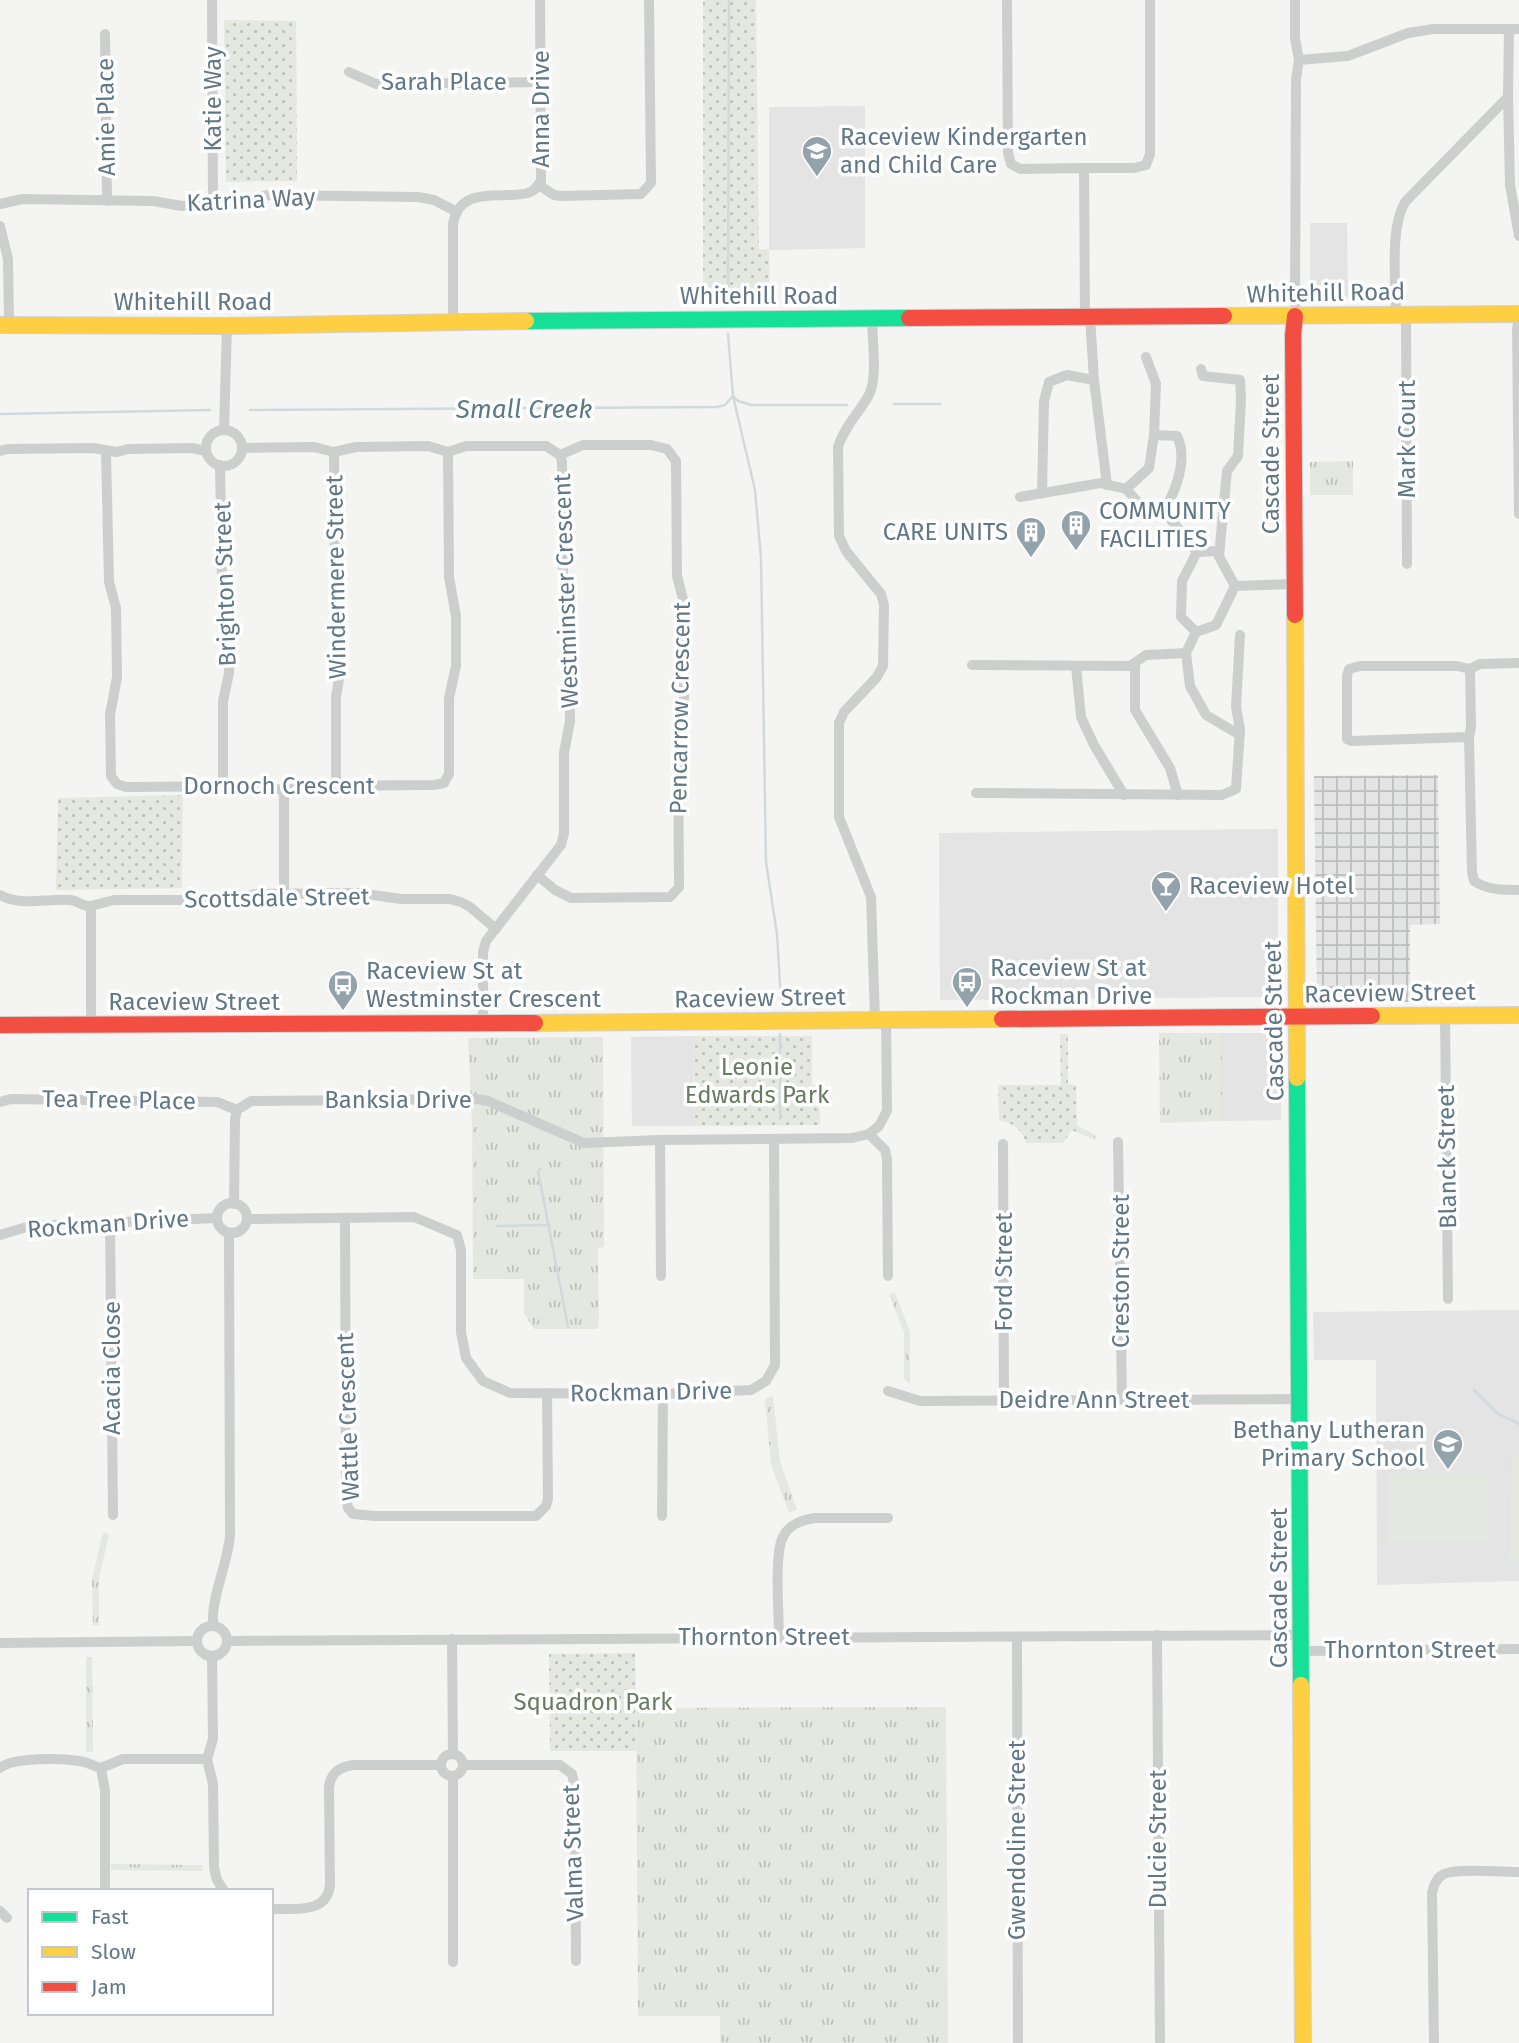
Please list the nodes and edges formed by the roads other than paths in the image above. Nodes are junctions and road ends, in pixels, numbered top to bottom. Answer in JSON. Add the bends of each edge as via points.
{"nodes":[{"id":1,"x":212,"y":0,"type":"edge"},
{"id":2,"x":540,"y":0,"type":"edge"},
{"id":3,"x":649,"y":0,"type":"edge"},
{"id":4,"x":1007,"y":0,"type":"edge"},
{"id":5,"x":1150,"y":0,"type":"edge"},
{"id":6,"x":1295,"y":0,"type":"edge"},
{"id":7,"x":1514,"y":29,"type":"edge"},
{"id":8,"x":105,"y":34,"type":"dead end"},
{"id":9,"x":1299,"y":60,"type":"junction"},
{"id":10,"x":349,"y":72,"type":"dead end"},
{"id":11,"x":541,"y":82,"type":"junction"},
{"id":12,"x":1508,"y":97,"type":"junction"},
{"id":13,"x":1084,"y":169,"type":"junction"},
{"id":14,"x":539,"y":185,"type":"junction"},
{"id":15,"x":213,"y":198,"type":"junction"},
{"id":16,"x":107,"y":201,"type":"junction"},
{"id":17,"x":0,"y":204,"type":"edge"},
{"id":18,"x":457,"y":212,"type":"junction"},
{"id":19,"x":0,"y":226,"type":"edge"},
{"id":20,"x":1519,"y":236,"type":"edge"},
{"id":21,"x":1519,"y":313,"type":"edge"},
{"id":22,"x":1401,"y":315,"type":"junction"},
{"id":23,"x":1295,"y":316,"type":"junction"},
{"id":24,"x":1088,"y":317,"type":"junction"},
{"id":25,"x":872,"y":318,"type":"junction"},
{"id":26,"x":453,"y":321,"type":"junction"},
{"id":27,"x":5,"y":325,"type":"edge"},
{"id":28,"x":227,"y":326,"type":"junction"},
{"id":29,"x":1146,"y":357,"type":"dead end"},
{"id":30,"x":1201,"y":369,"type":"dead end"},
{"id":31,"x":1094,"y":380,"type":"junction"},
{"id":32,"x":224,"y":430,"type":"junction"},
{"id":33,"x":1154,"y":435,"type":"junction"},
{"id":34,"x":242,"y":447,"type":"junction"},
{"id":35,"x":206,"y":451,"type":"junction"},
{"id":36,"x":0,"y":452,"type":"edge"},
{"id":37,"x":106,"y":452,"type":"junction"},
{"id":38,"x":334,"y":452,"type":"junction"},
{"id":39,"x":447,"y":452,"type":"junction"},
{"id":40,"x":560,"y":455,"type":"junction"},
{"id":41,"x":220,"y":465,"type":"junction"},
{"id":42,"x":1107,"y":485,"type":"junction"},
{"id":43,"x":1126,"y":489,"type":"junction"},
{"id":44,"x":1042,"y":493,"type":"junction"},
{"id":45,"x":1020,"y":497,"type":"dead end"},
{"id":46,"x":1519,"y":514,"type":"edge"},
{"id":47,"x":1161,"y":515,"type":"junction"},
{"id":48,"x":1197,"y":552,"type":"junction"},
{"id":49,"x":1219,"y":556,"type":"junction"},
{"id":50,"x":1407,"y":564,"type":"dead end"},
{"id":51,"x":1295,"y":584,"type":"junction"},
{"id":52,"x":1235,"y":586,"type":"junction"},
{"id":53,"x":1196,"y":632,"type":"junction"},
{"id":54,"x":1240,"y":635,"type":"dead end"},
{"id":55,"x":1186,"y":653,"type":"junction"},
{"id":56,"x":1135,"y":663,"type":"junction"},
{"id":57,"x":1519,"y":663,"type":"edge"},
{"id":58,"x":972,"y":665,"type":"dead end"},
{"id":59,"x":1076,"y":666,"type":"junction"},
{"id":60,"x":1470,"y":669,"type":"junction"},
{"id":61,"x":1240,"y":735,"type":"junction"},
{"id":62,"x":1469,"y":737,"type":"junction"},
{"id":63,"x":336,"y":786,"type":"junction"},
{"id":64,"x":223,"y":787,"type":"junction"},
{"id":65,"x":284,"y":791,"type":"junction"},
{"id":66,"x":976,"y":793,"type":"dead end"},
{"id":67,"x":1124,"y":795,"type":"junction"},
{"id":68,"x":1178,"y":795,"type":"junction"},
{"id":69,"x":537,"y":875,"type":"junction"},
{"id":70,"x":1519,"y":890,"type":"edge"},
{"id":71,"x":284,"y":893,"type":"junction"},
{"id":72,"x":0,"y":895,"type":"edge"},
{"id":73,"x":91,"y":906,"type":"junction"},
{"id":74,"x":496,"y":929,"type":"junction"},
{"id":75,"x":1445,"y":1015,"type":"junction"},
{"id":76,"x":1519,"y":1015,"type":"edge"},
{"id":77,"x":1297,"y":1017,"type":"junction"},
{"id":78,"x":881,"y":1019,"type":"junction"},
{"id":79,"x":483,"y":1024,"type":"junction"},
{"id":80,"x":1,"y":1025,"type":"edge"},
{"id":81,"x":91,"y":1025,"type":"junction"},
{"id":82,"x":0,"y":1102,"type":"edge"},
{"id":83,"x":237,"y":1110,"type":"junction"},
{"id":84,"x":869,"y":1135,"type":"junction"},
{"id":85,"x":660,"y":1140,"type":"junction"},
{"id":86,"x":774,"y":1140,"type":"junction"},
{"id":87,"x":1118,"y":1142,"type":"dead end"},
{"id":88,"x":1003,"y":1144,"type":"dead end"},
{"id":89,"x":234,"y":1204,"type":"junction"},
{"id":90,"x":217,"y":1218,"type":"junction"},
{"id":91,"x":345,"y":1218,"type":"junction"},
{"id":92,"x":247,"y":1219,"type":"junction"},
{"id":93,"x":110,"y":1222,"type":"junction"},
{"id":94,"x":229,"y":1233,"type":"junction"},
{"id":95,"x":0,"y":1235,"type":"edge"},
{"id":96,"x":661,"y":1276,"type":"dead end"},
{"id":97,"x":888,"y":1276,"type":"dead end"},
{"id":98,"x":1448,"y":1299,"type":"dead end"},
{"id":99,"x":888,"y":1391,"type":"dead end"},
{"id":100,"x":547,"y":1393,"type":"junction"},
{"id":101,"x":663,"y":1394,"type":"junction"},
{"id":102,"x":1122,"y":1399,"type":"junction"},
{"id":103,"x":1301,"y":1399,"type":"junction"},
{"id":104,"x":1004,"y":1400,"type":"junction"},
{"id":105,"x":113,"y":1515,"type":"dead end"},
{"id":106,"x":662,"y":1516,"type":"dead end"},
{"id":107,"x":888,"y":1518,"type":"dead end"},
{"id":108,"x":214,"y":1626,"type":"junction"},
{"id":109,"x":1157,"y":1635,"type":"junction"},
{"id":110,"x":779,"y":1637,"type":"junction"},
{"id":111,"x":1017,"y":1637,"type":"junction"},
{"id":112,"x":452,"y":1639,"type":"junction"},
{"id":113,"x":197,"y":1641,"type":"junction"},
{"id":114,"x":227,"y":1641,"type":"junction"},
{"id":115,"x":0,"y":1643,"type":"edge"},
{"id":116,"x":1302,"y":1643,"type":"junction"},
{"id":117,"x":1519,"y":1649,"type":"edge"},
{"id":118,"x":212,"y":1656,"type":"junction"},
{"id":119,"x":453,"y":1754,"type":"junction"},
{"id":120,"x":207,"y":1759,"type":"junction"},
{"id":121,"x":441,"y":1765,"type":"junction"},
{"id":122,"x":463,"y":1765,"type":"junction"},
{"id":123,"x":0,"y":1768,"type":"edge"},
{"id":124,"x":101,"y":1768,"type":"junction"},
{"id":125,"x":453,"y":1776,"type":"junction"},
{"id":126,"x":1519,"y":1872,"type":"edge"},
{"id":127,"x":105,"y":1889,"type":"edge"},
{"id":128,"x":223,"y":1889,"type":"edge"},
{"id":129,"x":273,"y":1909,"type":"edge"},
{"id":130,"x":576,"y":1961,"type":"dead end"},
{"id":131,"x":453,"y":1962,"type":"dead end"},
{"id":132,"x":1018,"y":2043,"type":"edge"},
{"id":133,"x":1160,"y":2043,"type":"edge"},
{"id":134,"x":1303,"y":2043,"type":"edge"},
{"id":135,"x":1434,"y":2043,"type":"edge"}],
"edges":[{"from":1,"to":15,"type":"street","name":"Katie Way"},
{"from":2,"to":11,"type":"street","name":"Anna Drive"},
{"from":3,"to":14,"type":"street","via":[[651,183],[641,194],[561,196]]},
{"from":4,"to":13,"type":"street","via":[[1011,164],[1020,169]]},
{"from":5,"to":13,"type":"street","via":[[1150,154],[1146,165]]},
{"from":6,"to":9,"type":"street","name":"Cascade Street"},
{"from":7,"to":9,"type":"street","via":[[1433,29],[1408,33],[1348,56]]},
{"from":7,"to":12,"type":"street"},
{"from":8,"to":16,"type":"street","name":"Amie Place"},
{"from":9,"to":23,"type":"street","name":"Cascade Street"},
{"from":10,"to":11,"type":"street","name":"Sarah Place","via":[[376,84]]},
{"from":11,"to":14,"type":"street","name":"Anna Drive"},
{"from":12,"to":20,"type":"street","via":[[1510,185]]},
{"from":12,"to":22,"type":"street","name":"Mark Court","via":[[1399,210]]},
{"from":13,"to":24,"type":"street"},
{"from":14,"to":18,"type":"street","name":"Anna Drive","via":[[521,195],[475,197]]},
{"from":15,"to":16,"type":"street","name":"Katrina Way","via":[[182,206]]},
{"from":15,"to":18,"type":"street","name":"Katrina Way","via":[[227,203],[267,195],[418,197]]},
{"from":16,"to":17,"type":"street","name":"Katrina Way","via":[[22,199]]},
{"from":18,"to":26,"type":"street","via":[[453,224]]},
{"from":19,"to":27,"type":"street","via":[[8,259]]},
{"from":21,"to":22,"type":"street","name":"Whitehill Road"},
{"from":21,"to":46,"type":"street"},
{"from":22,"to":23,"type":"street","name":"Whitehill Road"},
{"from":22,"to":50,"type":"street","name":"Mark Court"},
{"from":23,"to":24,"type":"street","name":"Whitehill Road"},
{"from":23,"to":51,"type":"street","name":"Cascade Street"},
{"from":24,"to":25,"type":"street","name":"Whitehill Road"},
{"from":24,"to":31,"type":"street"},
{"from":25,"to":26,"type":"street","name":"Whitehill Road"},
{"from":25,"to":78,"type":"street","via":[[873,383],[838,447],[839,536],[881,594],[883,666],[839,723],[839,817],[871,897]]},
{"from":26,"to":28,"type":"street","name":"Whitehill Road"},
{"from":27,"to":28,"type":"street","name":"Whitehill Road"},
{"from":28,"to":32,"type":"street"},
{"from":29,"to":33,"type":"street","via":[[1156,384]]},
{"from":30,"to":49,"type":"street","via":[[1203,376],[1240,380],[1238,456],[1227,471]]},
{"from":31,"to":42,"type":"street"},
{"from":31,"to":44,"type":"street","via":[[1066,375],[1049,382],[1044,401]]},
{"from":32,"to":34,"type":"street","via":[[237,436]]},
{"from":32,"to":35,"type":"street","via":[[208,438]]},
{"from":33,"to":43,"type":"street","via":[[1149,468]]},
{"from":33,"to":47,"type":"street","via":[[1177,436],[1183,449],[1175,492]]},
{"from":34,"to":38,"type":"street","name":"Westminster Crescent","via":[[314,447]]},
{"from":34,"to":41,"type":"street","via":[[236,461]]},
{"from":35,"to":37,"type":"street"},
{"from":35,"to":41,"type":"street"},
{"from":36,"to":37,"type":"street","via":[[79,448]]},
{"from":37,"to":64,"type":"street","name":"Dornoch Crescent","via":[[109,582],[116,608],[111,776],[126,787]]},
{"from":38,"to":39,"type":"street","name":"Westminster Crescent","via":[[356,447],[428,446]]},
{"from":38,"to":63,"type":"street","name":"Windermere Street","via":[[335,574],[341,615]]},
{"from":39,"to":40,"type":"street","name":"Westminster Crescent","via":[[470,446],[546,446]]},
{"from":39,"to":63,"type":"street","name":"Dornoch Crescent","via":[[449,577],[456,616],[449,774],[443,783],[434,785]]},
{"from":40,"to":69,"type":"street","name":"Westminster Crescent","via":[[563,574],[569,612],[564,833],[561,845]]},
{"from":40,"to":69,"type":"street","name":"Pencarrow Crescent","via":[[583,445],[651,444],[667,449],[676,461],[677,576],[684,603],[679,879],[670,897],[570,898]]},
{"from":41,"to":64,"type":"street","name":"Brighton Street","via":[[222,581],[229,611]]},
{"from":42,"to":43,"type":"street"},
{"from":42,"to":44,"type":"street"},
{"from":43,"to":47,"type":"street","via":[[1147,512]]},
{"from":44,"to":45,"type":"street"},
{"from":47,"to":48,"type":"street","via":[[1167,516]]},
{"from":48,"to":49,"type":"street","via":[[1216,551]]},
{"from":48,"to":53,"type":"street","via":[[1182,581],[1181,617]]},
{"from":49,"to":52,"type":"street"},
{"from":51,"to":52,"type":"street"},
{"from":51,"to":77,"type":"street","name":"Cascade Street"},
{"from":52,"to":53,"type":"street","via":[[1216,625]]},
{"from":53,"to":55,"type":"street"},
{"from":54,"to":61,"type":"street","via":[[1236,707]]},
{"from":55,"to":56,"type":"street","via":[[1146,655]]},
{"from":55,"to":61,"type":"street","via":[[1190,686],[1206,715]]},
{"from":56,"to":59,"type":"street"},
{"from":56,"to":68,"type":"street","via":[[1135,710],[1170,768]]},
{"from":57,"to":60,"type":"street","via":[[1480,664]]},
{"from":58,"to":59,"type":"street"},
{"from":59,"to":67,"type":"street","via":[[1081,717]]},
{"from":60,"to":62,"type":"street"},
{"from":60,"to":62,"type":"street","via":[[1360,666],[1349,669],[1347,676],[1347,739],[1351,741]]},
{"from":61,"to":68,"type":"street","via":[[1236,789],[1222,795]]},
{"from":62,"to":70,"type":"street","via":[[1474,881],[1481,886]]},
{"from":63,"to":65,"type":"street","name":"Dornoch Crescent"},
{"from":64,"to":65,"type":"street","name":"Dornoch Crescent","via":[[266,786]]},
{"from":65,"to":71,"type":"street"},
{"from":66,"to":67,"type":"street"},
{"from":67,"to":68,"type":"street"},
{"from":69,"to":74,"type":"street","name":"Westminster Crescent"},
{"from":71,"to":73,"type":"street","name":"Scottsdale Street","via":[[228,900],[114,900]]},
{"from":71,"to":74,"type":"street","name":"Scottsdale Street","via":[[450,899],[470,907]]},
{"from":72,"to":73,"type":"street","via":[[18,902],[74,900]]},
{"from":73,"to":81,"type":"street"},
{"from":74,"to":79,"type":"street","name":"Westminster Crescent","via":[[483,952]]},
{"from":75,"to":76,"type":"street","name":"Raceview Street"},
{"from":75,"to":77,"type":"street","name":"Raceview Street"},
{"from":75,"to":98,"type":"street","name":"Blanck Street"},
{"from":77,"to":78,"type":"street","name":"Raceview Street"},
{"from":77,"to":103,"type":"street","name":"Cascade Street"},
{"from":78,"to":79,"type":"street","name":"Raceview Street"},
{"from":78,"to":84,"type":"street","via":[[887,1111]]},
{"from":79,"to":81,"type":"street","name":"Raceview Street"},
{"from":80,"to":81,"type":"street","name":"Raceview Street"},
{"from":82,"to":83,"type":"street","name":"Tea Tree Place","via":[[218,1102]]},
{"from":83,"to":85,"type":"street","name":"Banksia Drive","via":[[261,1100],[477,1099],[584,1143]]},
{"from":83,"to":89,"type":"street"},
{"from":84,"to":86,"type":"street"},
{"from":84,"to":97,"type":"street","via":[[885,1150],[887,1159]]},
{"from":85,"to":86,"type":"street","name":"Banksia Drive"},
{"from":85,"to":96,"type":"street"},
{"from":86,"to":101,"type":"street","name":"Rockman Drive","via":[[775,1365],[766,1381],[751,1390]]},
{"from":87,"to":102,"type":"street","name":"Creston Street"},
{"from":88,"to":104,"type":"street","name":"Ford Street"},
{"from":89,"to":90,"type":"street","via":[[225,1205]]},
{"from":89,"to":92,"type":"street","via":[[244,1210]]},
{"from":90,"to":93,"type":"street","name":"Rockman Drive"},
{"from":90,"to":94,"type":"street"},
{"from":91,"to":92,"type":"street","name":"Rockman Drive"},
{"from":91,"to":100,"type":"street","name":"Rockman Drive","via":[[414,1217],[457,1235],[466,1358],[483,1381],[510,1393]]},
{"from":91,"to":100,"type":"street","name":"Wattle Crescent","via":[[346,1496],[353,1514],[536,1516],[548,1499]]},
{"from":92,"to":94,"type":"street","via":[[243,1228]]},
{"from":93,"to":95,"type":"street","name":"Rockman Drive","via":[[30,1226]]},
{"from":93,"to":105,"type":"street","name":"Acacia Close"},
{"from":94,"to":108,"type":"street","via":[[230,1535],[213,1610]]},
{"from":99,"to":104,"type":"street","name":"Deidre Ann Street","via":[[920,1401]]},
{"from":100,"to":101,"type":"street","name":"Rockman Drive"},
{"from":101,"to":106,"type":"street"},
{"from":102,"to":103,"type":"street","name":"Deidre Ann Street"},
{"from":102,"to":104,"type":"street","name":"Deidre Ann Street"},
{"from":103,"to":116,"type":"street","name":"Cascade Street"},
{"from":107,"to":110,"type":"street","via":[[805,1519],[789,1528],[779,1544]]},
{"from":108,"to":113,"type":"street","via":[[202,1630]]},
{"from":108,"to":114,"type":"street"},
{"from":109,"to":111,"type":"street","name":"Thornton Street"},
{"from":109,"to":116,"type":"street","name":"Thornton Street"},
{"from":109,"to":133,"type":"street","name":"Dulcie Street"},
{"from":110,"to":111,"type":"street","name":"Thornton Street"},
{"from":110,"to":112,"type":"street","name":"Thornton Street"},
{"from":111,"to":132,"type":"street","name":"Gwendoline Street"},
{"from":112,"to":114,"type":"street","name":"Thornton Street"},
{"from":112,"to":119,"type":"street"},
{"from":113,"to":115,"type":"street"},
{"from":113,"to":118,"type":"street","via":[[204,1653]]},
{"from":114,"to":118,"type":"street","via":[[221,1653]]},
{"from":116,"to":117,"type":"street","name":"Thornton Street"},
{"from":116,"to":134,"type":"street","name":"Cascade Street"},
{"from":118,"to":120,"type":"street","via":[[213,1739]]},
{"from":119,"to":121,"type":"street","via":[[443,1758]]},
{"from":119,"to":122,"type":"street"},
{"from":120,"to":124,"type":"street","via":[[122,1759]]},
{"from":120,"to":128,"type":"street","via":[[213,1784],[214,1868]]},
{"from":121,"to":125,"type":"street","via":[[444,1773]]},
{"from":121,"to":129,"type":"street","via":[[353,1765],[338,1770],[329,1787],[330,1885],[326,1899],[317,1907]]},
{"from":122,"to":125,"type":"street"},
{"from":122,"to":130,"type":"street","name":"Valma Street","via":[[560,1765],[572,1774]]},
{"from":123,"to":124,"type":"street","via":[[17,1761],[76,1760]]},
{"from":124,"to":127,"type":"street"},
{"from":125,"to":131,"type":"street"},
{"from":126,"to":135,"type":"street","via":[[1452,1872],[1434,1885]]}]}
